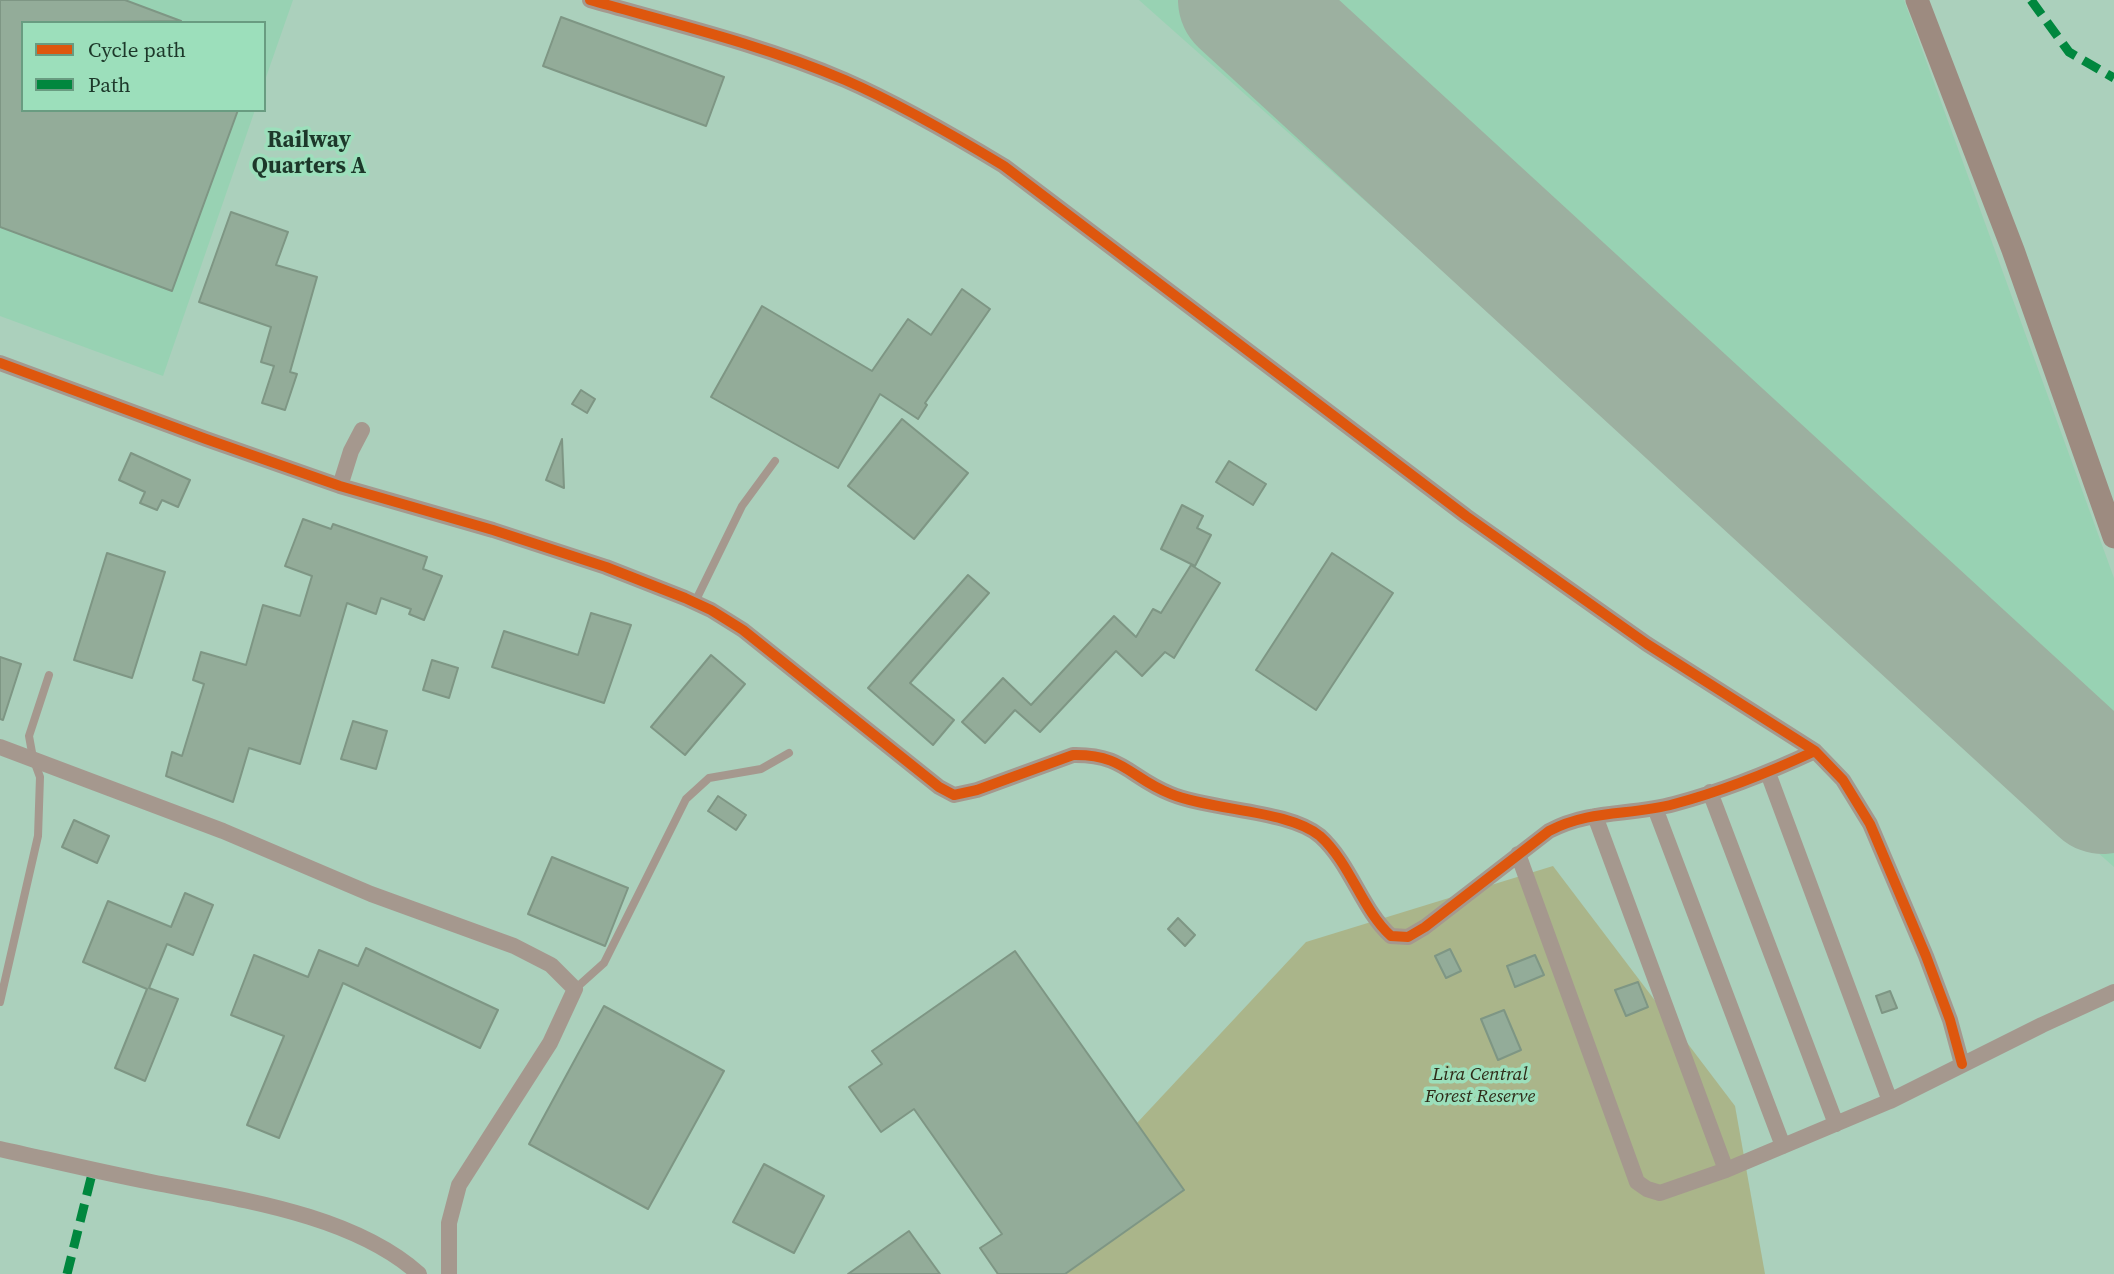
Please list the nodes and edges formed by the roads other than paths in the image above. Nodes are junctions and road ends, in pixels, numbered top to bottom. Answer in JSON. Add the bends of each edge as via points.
{"nodes":[{"id":1,"x":590,"y":0,"type":"edge"},
{"id":2,"x":1917,"y":0,"type":"edge"},
{"id":3,"x":0,"y":363,"type":"edge"},
{"id":4,"x":362,"y":430,"type":"dead end"},
{"id":5,"x":775,"y":461,"type":"dead end"},
{"id":6,"x":340,"y":486,"type":"junction"},
{"id":7,"x":2114,"y":537,"type":"edge"},
{"id":8,"x":695,"y":602,"type":"junction"},
{"id":9,"x":49,"y":675,"type":"dead end"},
{"id":10,"x":0,"y":747,"type":"edge"},
{"id":11,"x":1815,"y":751,"type":"junction"},
{"id":12,"x":789,"y":753,"type":"dead end"},
{"id":13,"x":33,"y":758,"type":"junction"},
{"id":14,"x":1768,"y":773,"type":"junction"},
{"id":15,"x":1710,"y":792,"type":"junction"},
{"id":16,"x":1655,"y":808,"type":"junction"},
{"id":17,"x":1595,"y":816,"type":"junction"},
{"id":18,"x":1518,"y":854,"type":"junction"},
{"id":19,"x":575,"y":989,"type":"junction"},
{"id":20,"x":2114,"y":992,"type":"edge"},
{"id":21,"x":0,"y":1002,"type":"edge"},
{"id":22,"x":1962,"y":1064,"type":"junction"},
{"id":23,"x":1890,"y":1101,"type":"junction"},
{"id":24,"x":1836,"y":1124,"type":"junction"},
{"id":25,"x":1783,"y":1146,"type":"junction"},
{"id":26,"x":0,"y":1149,"type":"edge"},
{"id":27,"x":1726,"y":1170,"type":"junction"},
{"id":28,"x":419,"y":1274,"type":"edge"},
{"id":29,"x":449,"y":1274,"type":"edge"}],
"edges":[{"from":1,"to":11,"type":"street","via":[[756,48],[845,80],[943,129],[1004,166],[1466,516],[1647,644]]},
{"from":2,"to":7,"type":"main road","via":[[2013,250]]},
{"from":3,"to":6,"type":"street"},
{"from":4,"to":6,"type":"street"},
{"from":5,"to":8,"type":"lane","via":[[742,506]]},
{"from":6,"to":8,"type":"street","via":[[551,548]]},
{"from":8,"to":18,"type":"street","via":[[753,638],[939,788],[954,795],[1073,755],[1085,755],[1107,757],[1171,794],[1307,826],[1347,870],[1378,924],[1391,936],[1408,937]]},
{"from":9,"to":13,"type":"lane","via":[[29,736]]},
{"from":10,"to":13,"type":"street"},
{"from":11,"to":14,"type":"street"},
{"from":11,"to":22,"type":"street","via":[[1843,780],[1870,824],[1926,956]]},
{"from":12,"to":19,"type":"lane","via":[[761,769],[709,778],[686,799],[604,963]]},
{"from":13,"to":19,"type":"street","via":[[371,894],[514,946],[551,965]]},
{"from":13,"to":21,"type":"lane","via":[[40,777],[38,836]]},
{"from":14,"to":15,"type":"street"},
{"from":14,"to":23,"type":"street"},
{"from":15,"to":16,"type":"street"},
{"from":15,"to":24,"type":"street"},
{"from":16,"to":17,"type":"street"},
{"from":16,"to":25,"type":"street"},
{"from":17,"to":18,"type":"street","via":[[1570,820]]},
{"from":17,"to":27,"type":"street"},
{"from":18,"to":27,"type":"street","via":[[1637,1182],[1660,1193]]},
{"from":19,"to":29,"type":"street","via":[[550,1042],[459,1185],[449,1223]]},
{"from":20,"to":22,"type":"street"},
{"from":22,"to":23,"type":"street"},
{"from":23,"to":24,"type":"street"},
{"from":24,"to":25,"type":"street"},
{"from":25,"to":27,"type":"street"},
{"from":26,"to":28,"type":"street","via":[[284,1210],[363,1239]]}]}
